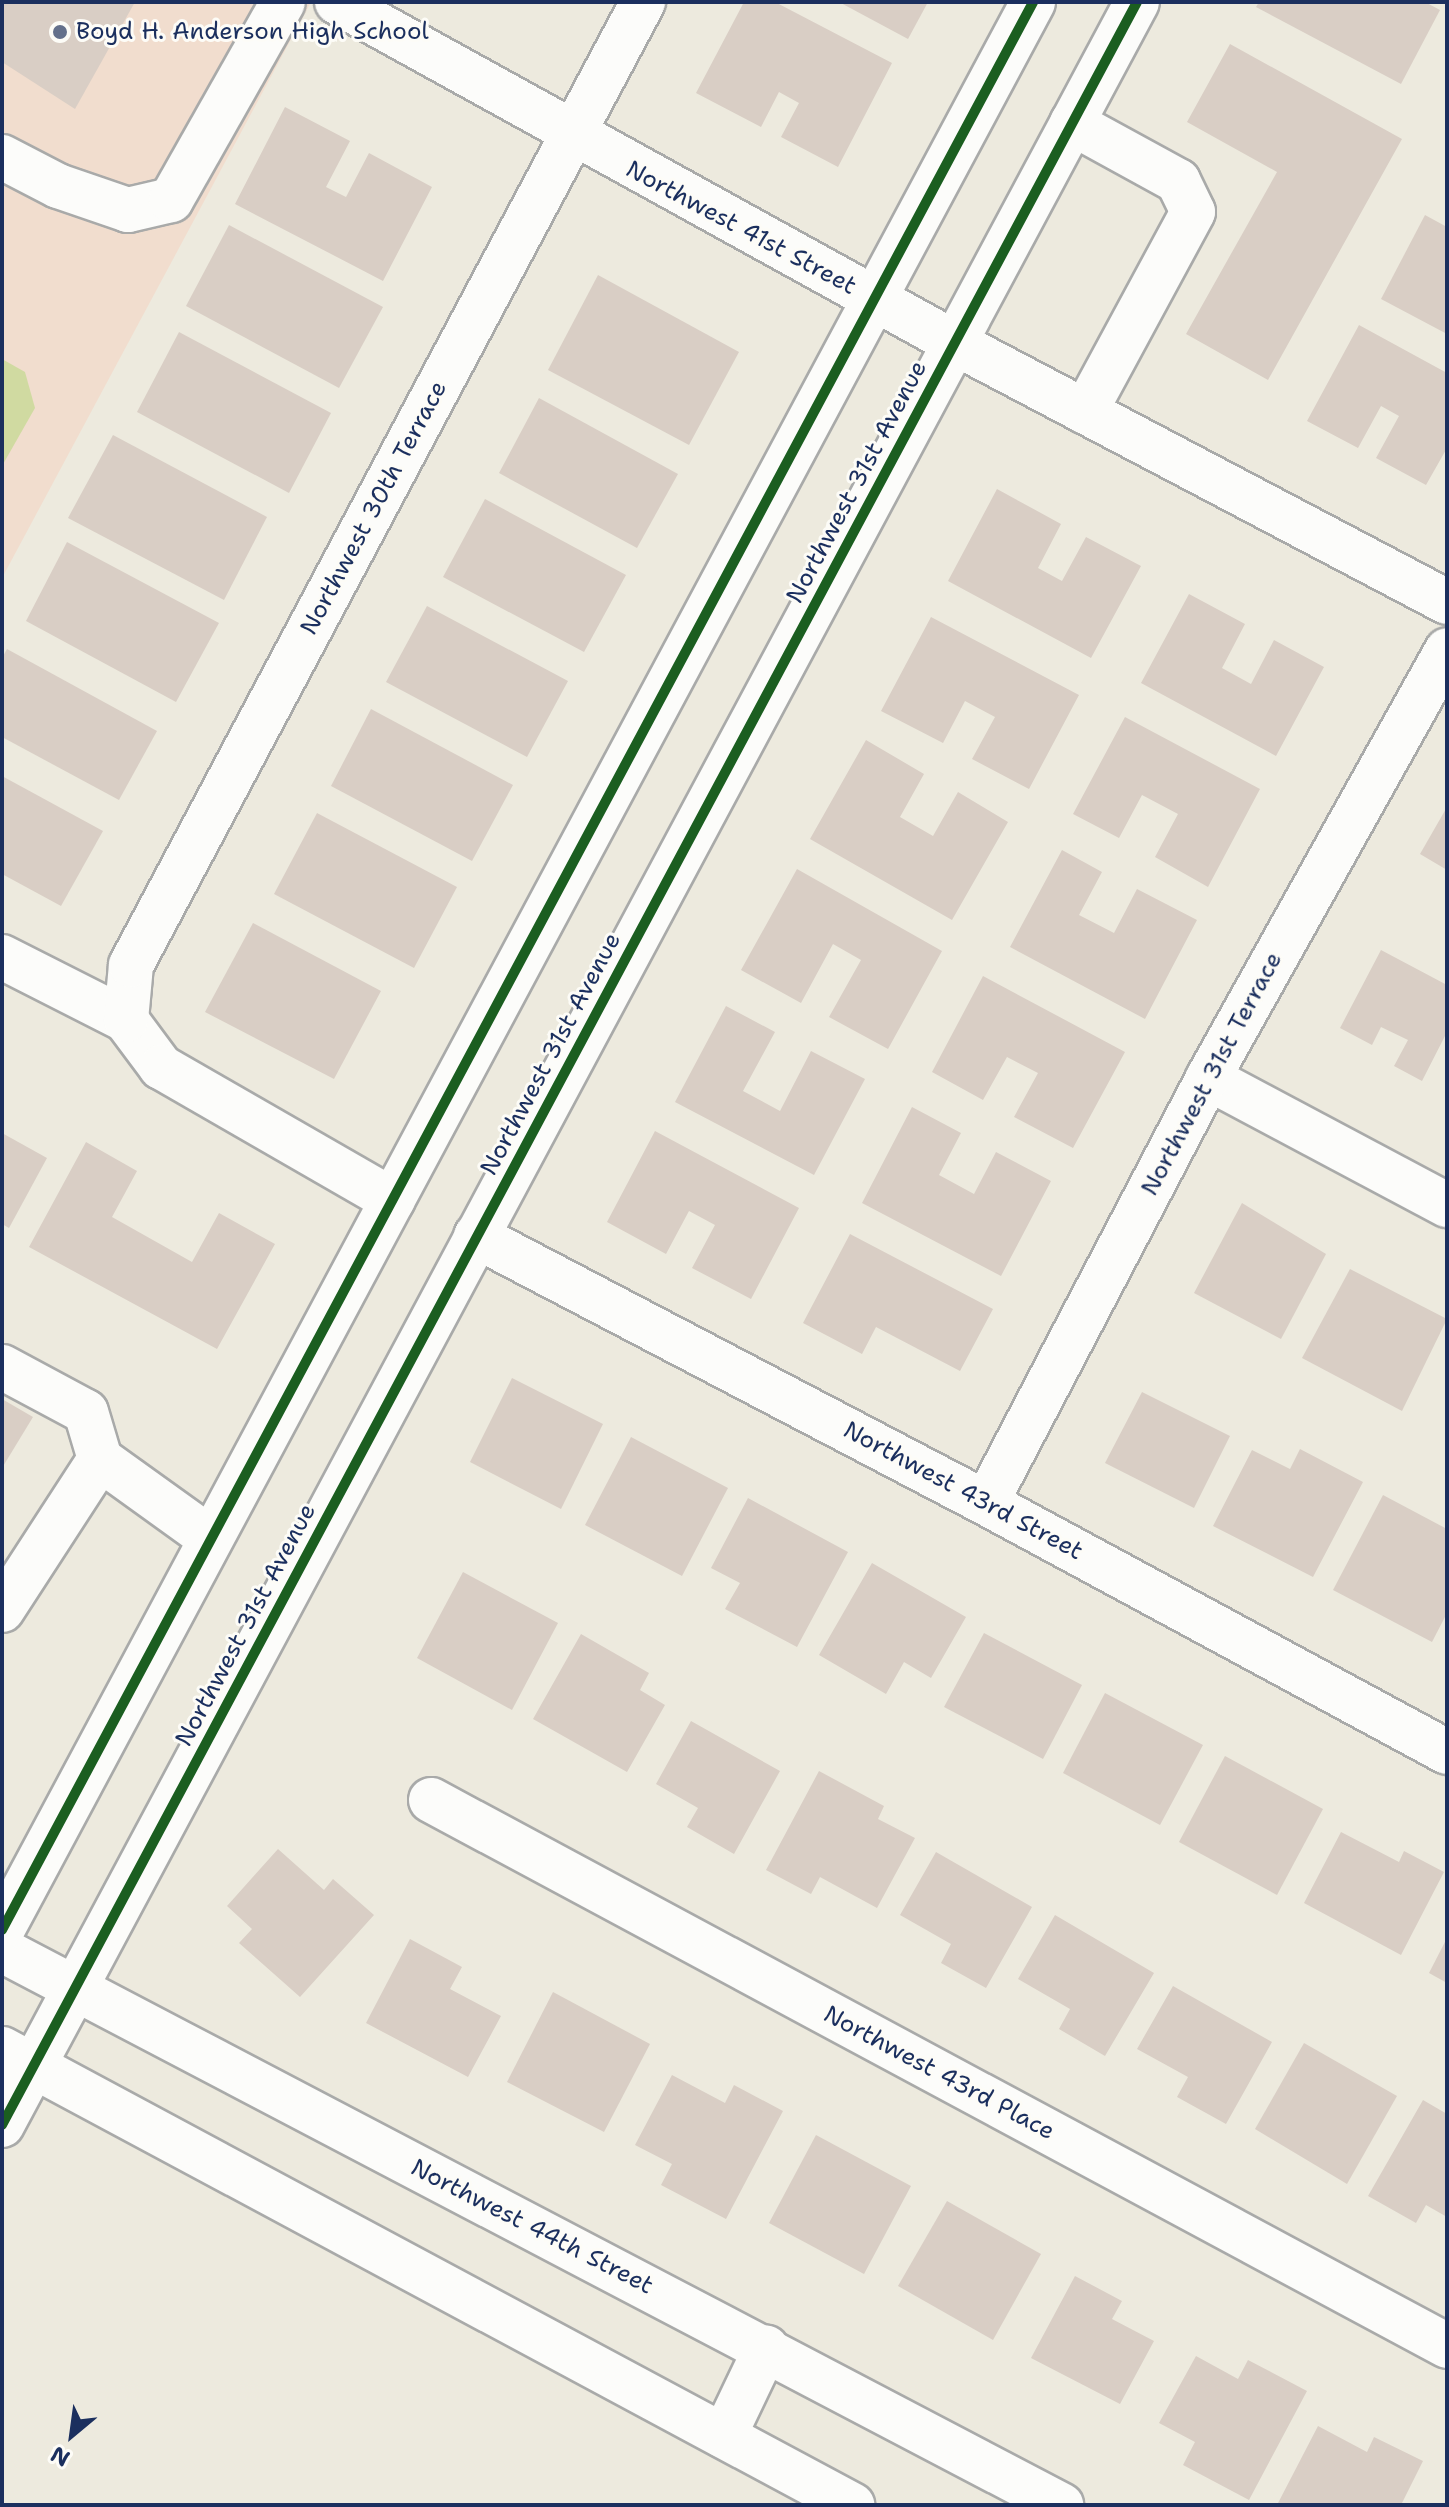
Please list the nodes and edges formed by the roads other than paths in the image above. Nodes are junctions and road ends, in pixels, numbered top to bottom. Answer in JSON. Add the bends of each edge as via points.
{"nodes":[{"id":1,"x":283,"y":2,"type":"edge"},
{"id":2,"x":337,"y":2,"type":"edge"},
{"id":3,"x":643,"y":2,"type":"edge"},
{"id":4,"x":1033,"y":2,"type":"edge"},
{"id":5,"x":1137,"y":2,"type":"edge"},
{"id":6,"x":1072,"y":123,"type":"junction"},
{"id":7,"x":572,"y":136,"type":"junction"},
{"id":8,"x":2,"y":157,"type":"edge"},
{"id":9,"x":874,"y":299,"type":"junction"},
{"id":10,"x":955,"y":343,"type":"junction"},
{"id":11,"x":1085,"y":412,"type":"junction"},
{"id":12,"x":1447,"y":602,"type":"edge"},
{"id":13,"x":1447,"y":650,"type":"edge"},
{"id":14,"x":2,"y":957,"type":"edge"},
{"id":15,"x":126,"y":1020,"type":"junction"},
{"id":16,"x":1208,"y":1078,"type":"junction"},
{"id":17,"x":392,"y":1200,"type":"junction"},
{"id":18,"x":1447,"y":1205,"type":"edge"},
{"id":19,"x":476,"y":1236,"type":"junction"},
{"id":20,"x":2,"y":1367,"type":"edge"},
{"id":21,"x":100,"y":1459,"type":"junction"},
{"id":22,"x":986,"y":1503,"type":"junction"},
{"id":23,"x":210,"y":1538,"type":"junction"},
{"id":24,"x":2,"y":1610,"type":"edge"},
{"id":25,"x":1447,"y":1752,"type":"edge"},
{"id":26,"x":431,"y":1800,"type":"dead end"},
{"id":27,"x":2,"y":1930,"type":"edge"},
{"id":28,"x":2,"y":1950,"type":"edge"},
{"id":29,"x":74,"y":1989,"type":"junction"},
{"id":30,"x":18,"y":2057,"type":"edge"},
{"id":31,"x":2,"y":2125,"type":"edge"},
{"id":32,"x":1447,"y":2346,"type":"edge"},
{"id":33,"x":766,"y":2348,"type":"junction"},
{"id":34,"x":724,"y":2436,"type":"junction"},
{"id":35,"x":852,"y":2505,"type":"edge"},
{"id":36,"x":1061,"y":2505,"type":"edge"}],
"edges":[{"from":1,"to":8,"type":"street","via":[[171,200],[128,210],[58,186]]},
{"from":2,"to":7,"type":"street","name":"Northwest 41st Street"},
{"from":3,"to":7,"type":"street","name":"Northwest 30th Terrace"},
{"from":4,"to":9,"type":"street"},
{"from":5,"to":6,"type":"street","name":"Northwest 31st Avenue"},
{"from":6,"to":10,"type":"street","name":"Northwest 31st Avenue"},
{"from":6,"to":11,"type":"street","via":[[1178,181],[1193,212]]},
{"from":7,"to":9,"type":"street","name":"Northwest 41st Street"},
{"from":7,"to":15,"type":"street","name":"Northwest 30th Terrace","via":[[131,965]]},
{"from":9,"to":10,"type":"street","name":"Northwest 41st Street"},
{"from":9,"to":17,"type":"street"},
{"from":10,"to":11,"type":"street","name":"Northwest 41st Street"},
{"from":10,"to":19,"type":"street","name":"Northwest 31st Avenue"},
{"from":11,"to":12,"type":"street","name":"Northwest 41st Street"},
{"from":13,"to":16,"type":"street","name":"Northwest 31st Terrace"},
{"from":14,"to":15,"type":"street"},
{"from":15,"to":17,"type":"street","via":[[161,1067]]},
{"from":16,"to":18,"type":"street"},
{"from":16,"to":22,"type":"street","name":"Northwest 31st Terrace"},
{"from":17,"to":23,"type":"street"},
{"from":19,"to":22,"type":"street","name":"Northwest 43rd Street"},
{"from":19,"to":29,"type":"street","name":"Northwest 31st Avenue"},
{"from":20,"to":21,"type":"street","via":[[86,1412]]},
{"from":21,"to":23,"type":"street"},
{"from":21,"to":24,"type":"street"},
{"from":22,"to":25,"type":"street","name":"Northwest 43rd Street"},
{"from":23,"to":27,"type":"street"},
{"from":26,"to":32,"type":"street","name":"Northwest 43rd Place"},
{"from":28,"to":29,"type":"street","name":"Northwest 44th Street"},
{"from":29,"to":30,"type":"street","name":"Northwest 31st Avenue"},
{"from":29,"to":33,"type":"street","name":"Northwest 44th Street"},
{"from":30,"to":31,"type":"street","name":"Northwest 31st Avenue"},
{"from":30,"to":34,"type":"street"},
{"from":33,"to":34,"type":"street"},
{"from":33,"to":36,"type":"street","name":"Northwest 44th Street"},
{"from":34,"to":35,"type":"street"}]}
